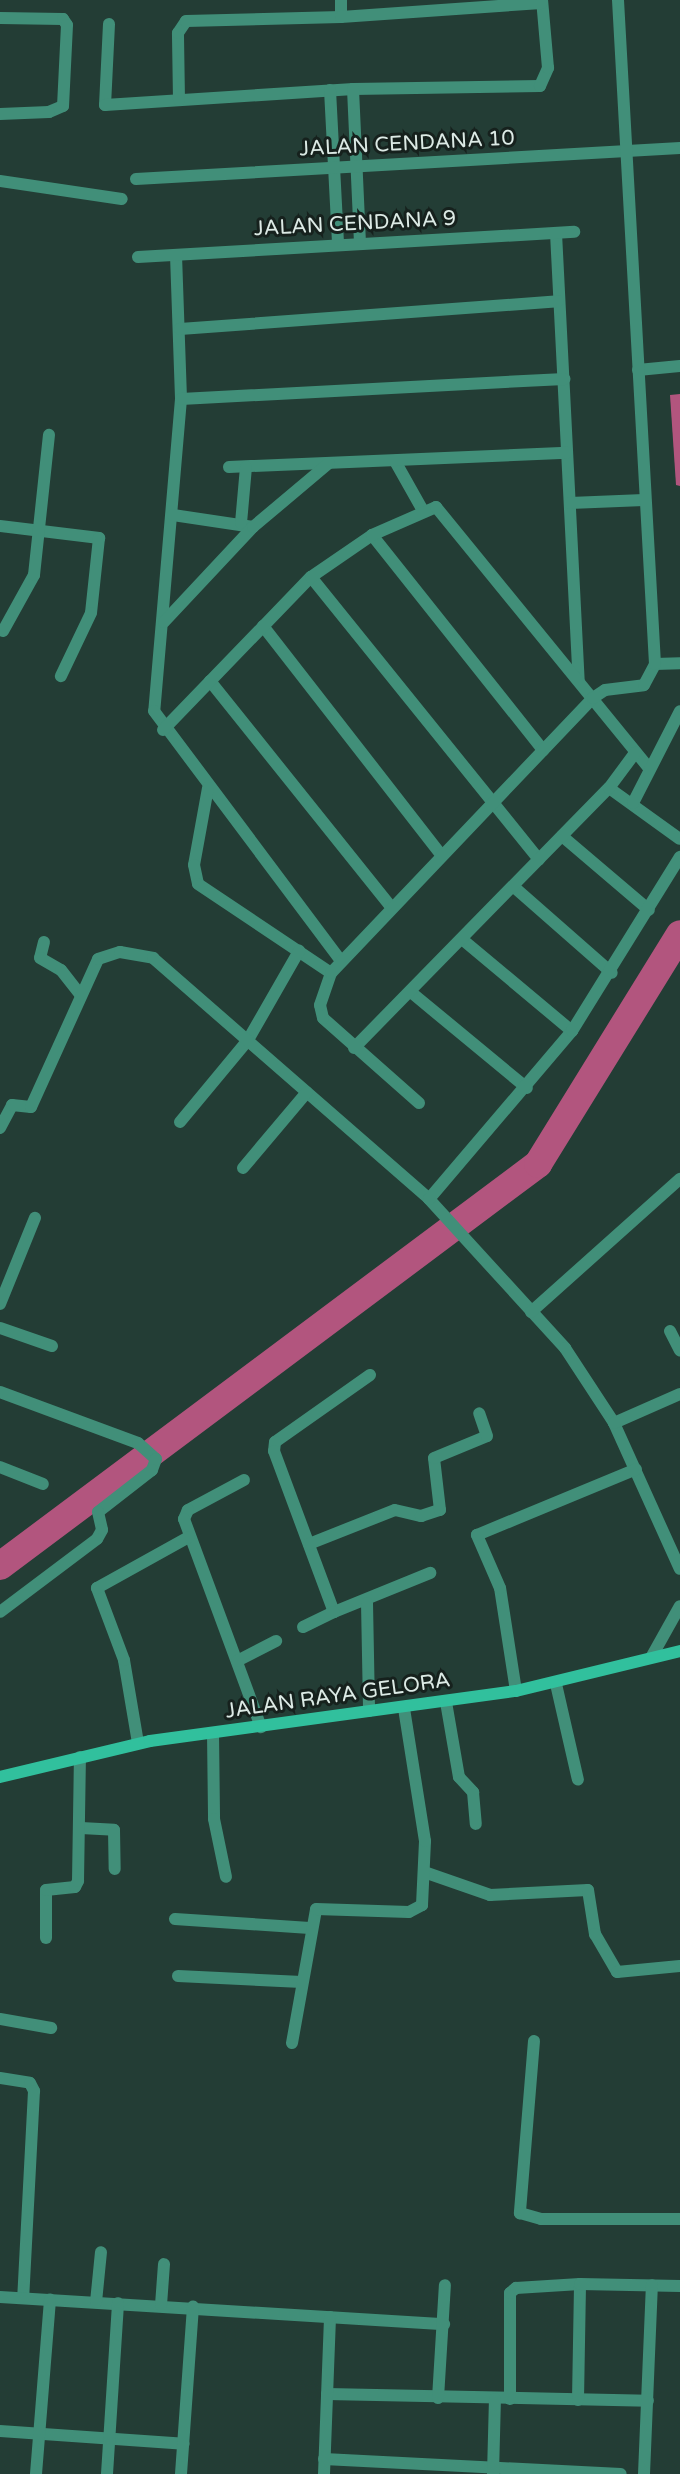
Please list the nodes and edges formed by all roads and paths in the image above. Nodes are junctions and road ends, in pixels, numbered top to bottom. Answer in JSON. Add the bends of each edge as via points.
{"nodes":[{"id":1,"x":341,"y":0,"type":"edge"},
{"id":2,"x":618,"y":0,"type":"edge"},
{"id":3,"x":542,"y":2,"type":"edge"},
{"id":4,"x":0,"y":18,"type":"edge"},
{"id":5,"x":341,"y":18,"type":"junction"},
{"id":6,"x":109,"y":24,"type":"dead end"},
{"id":7,"x":353,"y":89,"type":"junction"},
{"id":8,"x":330,"y":90,"type":"junction"},
{"id":9,"x":179,"y":99,"type":"junction"},
{"id":10,"x":0,"y":114,"type":"edge"},
{"id":11,"x":680,"y":148,"type":"edge"},
{"id":12,"x":627,"y":151,"type":"junction"},
{"id":13,"x":357,"y":166,"type":"junction"},
{"id":14,"x":334,"y":167,"type":"junction"},
{"id":15,"x":136,"y":179,"type":"dead end"},
{"id":16,"x":0,"y":181,"type":"edge"},
{"id":17,"x":122,"y":199,"type":"dead end"},
{"id":18,"x":574,"y":232,"type":"dead end"},
{"id":19,"x":556,"y":233,"type":"junction"},
{"id":20,"x":360,"y":241,"type":"junction"},
{"id":21,"x":338,"y":243,"type":"junction"},
{"id":22,"x":176,"y":255,"type":"junction"},
{"id":23,"x":138,"y":257,"type":"dead end"},
{"id":24,"x":558,"y":301,"type":"junction"},
{"id":25,"x":180,"y":329,"type":"junction"},
{"id":26,"x":680,"y":366,"type":"edge"},
{"id":27,"x":638,"y":370,"type":"junction"},
{"id":28,"x":564,"y":379,"type":"junction"},
{"id":29,"x":182,"y":399,"type":"junction"},
{"id":30,"x":49,"y":435,"type":"dead end"},
{"id":31,"x":567,"y":453,"type":"junction"},
{"id":32,"x":395,"y":461,"type":"junction"},
{"id":33,"x":329,"y":464,"type":"junction"},
{"id":34,"x":229,"y":466,"type":"dead end"},
{"id":35,"x":246,"y":467,"type":"junction"},
{"id":36,"x":644,"y":500,"type":"junction"},
{"id":37,"x":570,"y":503,"type":"junction"},
{"id":38,"x":422,"y":509,"type":"junction"},
{"id":39,"x":173,"y":515,"type":"junction"},
{"id":40,"x":247,"y":525,"type":"junction"},
{"id":41,"x":0,"y":526,"type":"edge"},
{"id":42,"x":39,"y":531,"type":"junction"},
{"id":43,"x":372,"y":535,"type":"junction"},
{"id":44,"x":311,"y":577,"type":"junction"},
{"id":45,"x":164,"y":622,"type":"junction"},
{"id":46,"x":263,"y":627,"type":"junction"},
{"id":47,"x":3,"y":631,"type":"dead end"},
{"id":48,"x":680,"y":663,"type":"edge"},
{"id":49,"x":655,"y":664,"type":"junction"},
{"id":50,"x":61,"y":676,"type":"dead end"},
{"id":51,"x":579,"y":680,"type":"junction"},
{"id":52,"x":210,"y":681,"type":"junction"},
{"id":53,"x":593,"y":698,"type":"junction"},
{"id":54,"x":680,"y":711,"type":"edge"},
{"id":55,"x":163,"y":730,"type":"junction"},
{"id":56,"x":543,"y":750,"type":"junction"},
{"id":57,"x":635,"y":753,"type":"junction"},
{"id":58,"x":649,"y":768,"type":"junction"},
{"id":59,"x":208,"y":788,"type":"junction"},
{"id":60,"x":609,"y":788,"type":"junction"},
{"id":61,"x":490,"y":802,"type":"junction"},
{"id":62,"x":633,"y":803,"type":"junction"},
{"id":63,"x":562,"y":836,"type":"junction"},
{"id":64,"x":680,"y":839,"type":"edge"},
{"id":65,"x":441,"y":855,"type":"junction"},
{"id":66,"x":680,"y":857,"type":"edge"},
{"id":67,"x":540,"y":860,"type":"junction"},
{"id":68,"x":514,"y":887,"type":"junction"},
{"id":69,"x":391,"y":907,"type":"junction"},
{"id":70,"x":649,"y":910,"type":"junction"},
{"id":71,"x":463,"y":940,"type":"junction"},
{"id":72,"x":44,"y":942,"type":"dead end"},
{"id":73,"x":299,"y":951,"type":"junction"},
{"id":74,"x":340,"y":960,"type":"junction"},
{"id":75,"x":331,"y":973,"type":"junction"},
{"id":76,"x":612,"y":973,"type":"junction"},
{"id":77,"x":412,"y":993,"type":"junction"},
{"id":78,"x":80,"y":994,"type":"junction"},
{"id":79,"x":572,"y":1031,"type":"junction"},
{"id":80,"x":248,"y":1041,"type":"junction"},
{"id":81,"x":354,"y":1048,"type":"junction"},
{"id":82,"x":527,"y":1088,"type":"junction"},
{"id":83,"x":307,"y":1092,"type":"junction"},
{"id":84,"x":419,"y":1103,"type":"dead end"},
{"id":85,"x":180,"y":1122,"type":"dead end"},
{"id":86,"x":0,"y":1128,"type":"edge"},
{"id":87,"x":243,"y":1168,"type":"dead end"},
{"id":88,"x":680,"y":1179,"type":"edge"},
{"id":89,"x":429,"y":1199,"type":"junction"},
{"id":90,"x":35,"y":1218,"type":"dead end"},
{"id":91,"x":0,"y":1304,"type":"edge"},
{"id":92,"x":531,"y":1312,"type":"junction"},
{"id":93,"x":0,"y":1328,"type":"edge"},
{"id":94,"x":670,"y":1331,"type":"dead end"},
{"id":95,"x":52,"y":1346,"type":"dead end"},
{"id":96,"x":680,"y":1351,"type":"edge"},
{"id":97,"x":370,"y":1375,"type":"dead end"},
{"id":98,"x":0,"y":1392,"type":"edge"},
{"id":99,"x":680,"y":1394,"type":"edge"},
{"id":100,"x":479,"y":1413,"type":"dead end"},
{"id":101,"x":614,"y":1423,"type":"junction"},
{"id":102,"x":0,"y":1467,"type":"edge"},
{"id":103,"x":636,"y":1469,"type":"junction"},
{"id":104,"x":244,"y":1480,"type":"dead end"},
{"id":105,"x":43,"y":1484,"type":"dead end"},
{"id":106,"x":189,"y":1537,"type":"junction"},
{"id":107,"x":309,"y":1544,"type":"junction"},
{"id":108,"x":680,"y":1569,"type":"edge"},
{"id":109,"x":429,"y":1573,"type":"dead end"},
{"id":110,"x":367,"y":1603,"type":"junction"},
{"id":111,"x":680,"y":1606,"type":"edge"},
{"id":112,"x":0,"y":1612,"type":"edge"},
{"id":113,"x":334,"y":1612,"type":"junction"},
{"id":114,"x":303,"y":1626,"type":"dead end"},
{"id":115,"x":276,"y":1641,"type":"dead end"},
{"id":116,"x":680,"y":1651,"type":"edge"},
{"id":117,"x":652,"y":1656,"type":"junction"},
{"id":118,"x":237,"y":1661,"type":"junction"},
{"id":119,"x":555,"y":1684,"type":"junction"},
{"id":120,"x":516,"y":1691,"type":"junction"},
{"id":121,"x":446,"y":1702,"type":"junction"},
{"id":122,"x":404,"y":1708,"type":"junction"},
{"id":123,"x":369,"y":1711,"type":"junction"},
{"id":124,"x":261,"y":1727,"type":"junction"},
{"id":125,"x":213,"y":1733,"type":"junction"},
{"id":126,"x":138,"y":1743,"type":"junction"},
{"id":127,"x":80,"y":1757,"type":"junction"},
{"id":128,"x":0,"y":1777,"type":"edge"},
{"id":129,"x":578,"y":1780,"type":"dead end"},
{"id":130,"x":476,"y":1824,"type":"dead end"},
{"id":131,"x":81,"y":1828,"type":"junction"},
{"id":132,"x":115,"y":1869,"type":"dead end"},
{"id":133,"x":427,"y":1873,"type":"junction"},
{"id":134,"x":226,"y":1877,"type":"dead end"},
{"id":135,"x":175,"y":1919,"type":"dead end"},
{"id":136,"x":310,"y":1928,"type":"junction"},
{"id":137,"x":46,"y":1938,"type":"dead end"},
{"id":138,"x":680,"y":1966,"type":"edge"},
{"id":139,"x":178,"y":1976,"type":"dead end"},
{"id":140,"x":302,"y":1982,"type":"junction"},
{"id":141,"x":0,"y":2019,"type":"edge"},
{"id":142,"x":51,"y":2028,"type":"dead end"},
{"id":143,"x":534,"y":2040,"type":"dead end"},
{"id":144,"x":292,"y":2043,"type":"dead end"},
{"id":145,"x":0,"y":2078,"type":"edge"},
{"id":146,"x":680,"y":2219,"type":"edge"},
{"id":147,"x":101,"y":2252,"type":"dead end"},
{"id":148,"x":164,"y":2264,"type":"dead end"},
{"id":149,"x":580,"y":2284,"type":"junction"},
{"id":150,"x":445,"y":2285,"type":"dead end"},
{"id":151,"x":652,"y":2285,"type":"junction"},
{"id":152,"x":680,"y":2286,"type":"edge"},
{"id":153,"x":0,"y":2297,"type":"edge"},
{"id":154,"x":23,"y":2298,"type":"junction"},
{"id":155,"x":50,"y":2300,"type":"junction"},
{"id":156,"x":96,"y":2302,"type":"junction"},
{"id":157,"x":118,"y":2303,"type":"junction"},
{"id":158,"x":161,"y":2305,"type":"junction"},
{"id":159,"x":193,"y":2306,"type":"junction"},
{"id":160,"x":330,"y":2317,"type":"junction"},
{"id":161,"x":444,"y":2324,"type":"junction"},
{"id":162,"x":327,"y":2394,"type":"junction"},
{"id":163,"x":438,"y":2398,"type":"junction"},
{"id":164,"x":495,"y":2398,"type":"junction"},
{"id":165,"x":510,"y":2399,"type":"junction"},
{"id":166,"x":578,"y":2400,"type":"junction"},
{"id":167,"x":648,"y":2401,"type":"junction"},
{"id":168,"x":0,"y":2431,"type":"edge"},
{"id":169,"x":39,"y":2434,"type":"junction"},
{"id":170,"x":110,"y":2438,"type":"junction"},
{"id":171,"x":183,"y":2444,"type":"junction"},
{"id":172,"x":324,"y":2459,"type":"junction"},
{"id":173,"x":493,"y":2471,"type":"edge"},
{"id":174,"x":36,"y":2474,"type":"edge"},
{"id":175,"x":107,"y":2474,"type":"edge"},
{"id":176,"x":181,"y":2474,"type":"edge"},
{"id":177,"x":324,"y":2474,"type":"edge"},
{"id":178,"x":621,"y":2474,"type":"edge"},
{"id":179,"x":644,"y":2474,"type":"edge"}],
"edges":[{"from":1,"to":5,"type":"street"},
{"from":2,"to":12,"type":"street"},
{"from":3,"to":5,"type":"street"},
{"from":3,"to":7,"type":"street","via":[[548,68],[540,86]]},
{"from":4,"to":10,"type":"street","via":[[63,19],[67,25],[63,106],[49,112]]},
{"from":5,"to":9,"type":"street","via":[[186,21],[178,33]]},
{"from":6,"to":9,"type":"street","via":[[105,105]]},
{"from":7,"to":8,"type":"street"},
{"from":7,"to":13,"type":"street"},
{"from":8,"to":9,"type":"street"},
{"from":8,"to":14,"type":"street"},
{"from":11,"to":12,"type":"street","name":"JALAN CENDANA 10"},
{"from":12,"to":13,"type":"street","name":"JALAN CENDANA 10"},
{"from":12,"to":27,"type":"street"},
{"from":13,"to":14,"type":"street","name":"JALAN CENDANA 10"},
{"from":13,"to":20,"type":"street"},
{"from":14,"to":15,"type":"street","name":"JALAN CENDANA 10"},
{"from":14,"to":21,"type":"street"},
{"from":16,"to":17,"type":"street"},
{"from":18,"to":19,"type":"street","name":"JALAN CENDANA 9"},
{"from":19,"to":20,"type":"street","name":"JALAN CENDANA 9"},
{"from":19,"to":24,"type":"street"},
{"from":20,"to":21,"type":"street","name":"JALAN CENDANA 9"},
{"from":21,"to":22,"type":"street","name":"JALAN CENDANA 9"},
{"from":22,"to":23,"type":"street","name":"JALAN CENDANA 9"},
{"from":22,"to":25,"type":"street"},
{"from":24,"to":25,"type":"street"},
{"from":24,"to":28,"type":"street"},
{"from":25,"to":29,"type":"street"},
{"from":26,"to":27,"type":"street"},
{"from":27,"to":36,"type":"street"},
{"from":28,"to":29,"type":"street"},
{"from":28,"to":31,"type":"street"},
{"from":29,"to":39,"type":"street"},
{"from":30,"to":42,"type":"street"},
{"from":31,"to":32,"type":"street"},
{"from":31,"to":37,"type":"street"},
{"from":32,"to":33,"type":"street"},
{"from":32,"to":38,"type":"street"},
{"from":33,"to":35,"type":"street"},
{"from":33,"to":40,"type":"street"},
{"from":34,"to":35,"type":"street"},
{"from":35,"to":40,"type":"street"},
{"from":36,"to":37,"type":"street"},
{"from":36,"to":49,"type":"street"},
{"from":37,"to":51,"type":"street"},
{"from":38,"to":43,"type":"street"},
{"from":38,"to":51,"type":"street","via":[[443,510]]},
{"from":39,"to":40,"type":"street"},
{"from":39,"to":45,"type":"street"},
{"from":40,"to":45,"type":"street"},
{"from":41,"to":42,"type":"street"},
{"from":42,"to":47,"type":"street","via":[[34,575]]},
{"from":42,"to":50,"type":"street","via":[[99,538],[91,613]]},
{"from":43,"to":44,"type":"street"},
{"from":43,"to":56,"type":"street"},
{"from":44,"to":46,"type":"street"},
{"from":44,"to":61,"type":"street"},
{"from":45,"to":55,"type":"street","via":[[154,695]]},
{"from":46,"to":52,"type":"street"},
{"from":46,"to":65,"type":"street"},
{"from":48,"to":49,"type":"street"},
{"from":49,"to":53,"type":"street","via":[[644,684],[605,690]]},
{"from":51,"to":53,"type":"street"},
{"from":52,"to":55,"type":"street"},
{"from":52,"to":69,"type":"street"},
{"from":53,"to":56,"type":"street"},
{"from":53,"to":57,"type":"street"},
{"from":54,"to":58,"type":"street"},
{"from":55,"to":59,"type":"street"},
{"from":56,"to":61,"type":"street"},
{"from":57,"to":58,"type":"street"},
{"from":57,"to":60,"type":"street"},
{"from":58,"to":62,"type":"street"},
{"from":59,"to":73,"type":"street","via":[[194,865],[198,884]]},
{"from":59,"to":74,"type":"street"},
{"from":60,"to":62,"type":"street"},
{"from":60,"to":63,"type":"street"},
{"from":61,"to":65,"type":"street"},
{"from":61,"to":67,"type":"street"},
{"from":62,"to":64,"type":"street"},
{"from":63,"to":67,"type":"street"},
{"from":63,"to":70,"type":"street"},
{"from":65,"to":69,"type":"street"},
{"from":66,"to":70,"type":"street"},
{"from":67,"to":68,"type":"street"},
{"from":68,"to":71,"type":"street"},
{"from":68,"to":76,"type":"street"},
{"from":69,"to":74,"type":"street"},
{"from":70,"to":76,"type":"street"},
{"from":71,"to":77,"type":"street"},
{"from":71,"to":79,"type":"street"},
{"from":72,"to":78,"type":"street","via":[[40,958],[61,970]]},
{"from":73,"to":75,"type":"street"},
{"from":73,"to":80,"type":"street"},
{"from":74,"to":75,"type":"street"},
{"from":75,"to":81,"type":"street","via":[[320,1012]]},
{"from":76,"to":79,"type":"street"},
{"from":77,"to":81,"type":"street"},
{"from":77,"to":82,"type":"street"},
{"from":78,"to":80,"type":"street","via":[[101,956],[148,956]]},
{"from":78,"to":86,"type":"street","via":[[32,1107],[12,1106]]},
{"from":79,"to":82,"type":"street"},
{"from":80,"to":83,"type":"street"},
{"from":80,"to":85,"type":"street"},
{"from":81,"to":84,"type":"street"},
{"from":82,"to":89,"type":"street"},
{"from":83,"to":87,"type":"street"},
{"from":83,"to":89,"type":"street"},
{"from":88,"to":92,"type":"street"},
{"from":89,"to":92,"type":"street"},
{"from":90,"to":91,"type":"street"},
{"from":92,"to":101,"type":"street","via":[[565,1348]]},
{"from":93,"to":95,"type":"street"},
{"from":94,"to":96,"type":"street"},
{"from":97,"to":107,"type":"street","via":[[273,1445]]},
{"from":98,"to":112,"type":"street","via":[[138,1443],[156,1459],[152,1470],[98,1512],[102,1530],[97,1539]]},
{"from":99,"to":101,"type":"street"},
{"from":100,"to":107,"type":"street","via":[[487,1436],[434,1458],[440,1510],[421,1516],[395,1510]]},
{"from":101,"to":103,"type":"street"},
{"from":102,"to":105,"type":"street"},
{"from":103,"to":108,"type":"street"},
{"from":103,"to":120,"type":"street","via":[[477,1535],[500,1588]]},
{"from":104,"to":106,"type":"street","via":[[185,1513]]},
{"from":106,"to":118,"type":"street"},
{"from":106,"to":126,"type":"street","via":[[96,1588],[124,1660]]},
{"from":107,"to":113,"type":"street"},
{"from":109,"to":110,"type":"street"},
{"from":110,"to":113,"type":"street"},
{"from":110,"to":123,"type":"street"},
{"from":111,"to":117,"type":"street"},
{"from":113,"to":114,"type":"street"},
{"from":115,"to":118,"type":"street"},
{"from":116,"to":117,"type":"street","name":"JALAN RAYA GELORA"},
{"from":117,"to":119,"type":"street","name":"JALAN RAYA GELORA"},
{"from":118,"to":124,"type":"street"},
{"from":119,"to":120,"type":"street","name":"JALAN RAYA GELORA"},
{"from":119,"to":129,"type":"street"},
{"from":120,"to":121,"type":"street","name":"JALAN RAYA GELORA"},
{"from":121,"to":122,"type":"street","name":"JALAN RAYA GELORA"},
{"from":121,"to":130,"type":"street","via":[[459,1777],[473,1792]]},
{"from":122,"to":123,"type":"street","name":"JALAN RAYA GELORA"},
{"from":122,"to":133,"type":"street"},
{"from":123,"to":124,"type":"street","name":"JALAN RAYA GELORA"},
{"from":124,"to":125,"type":"street","name":"JALAN RAYA GELORA"},
{"from":125,"to":126,"type":"street","name":"JALAN RAYA GELORA"},
{"from":125,"to":134,"type":"street","via":[[214,1819]]},
{"from":126,"to":127,"type":"street","name":"JALAN RAYA GELORA"},
{"from":127,"to":128,"type":"street","name":"JALAN RAYA GELORA"},
{"from":127,"to":131,"type":"street"},
{"from":131,"to":132,"type":"street","via":[[114,1830]]},
{"from":131,"to":137,"type":"street","via":[[77,1885],[46,1890]]},
{"from":133,"to":136,"type":"street","via":[[419,1908],[321,1907]]},
{"from":133,"to":138,"type":"street","via":[[490,1894],[588,1890],[595,1935],[617,1972]]},
{"from":135,"to":136,"type":"street"},
{"from":136,"to":140,"type":"street"},
{"from":139,"to":140,"type":"street"},
{"from":140,"to":144,"type":"street"},
{"from":141,"to":142,"type":"street"},
{"from":143,"to":146,"type":"street","via":[[520,2213],[541,2219]]},
{"from":145,"to":154,"type":"street","via":[[30,2083],[34,2091]]},
{"from":147,"to":156,"type":"street"},
{"from":148,"to":158,"type":"street"},
{"from":149,"to":151,"type":"street"},
{"from":149,"to":165,"type":"street","via":[[516,2288],[510,2293]]},
{"from":149,"to":166,"type":"street"},
{"from":150,"to":161,"type":"street"},
{"from":151,"to":152,"type":"street"},
{"from":151,"to":167,"type":"street"},
{"from":153,"to":154,"type":"street"},
{"from":154,"to":155,"type":"street"},
{"from":155,"to":156,"type":"street"},
{"from":155,"to":169,"type":"street"},
{"from":156,"to":157,"type":"street"},
{"from":157,"to":158,"type":"street"},
{"from":157,"to":170,"type":"street"},
{"from":158,"to":159,"type":"street"},
{"from":159,"to":160,"type":"street"},
{"from":159,"to":171,"type":"street"},
{"from":160,"to":161,"type":"street"},
{"from":160,"to":162,"type":"street"},
{"from":161,"to":163,"type":"street"},
{"from":162,"to":163,"type":"street"},
{"from":162,"to":172,"type":"street"},
{"from":163,"to":164,"type":"street"},
{"from":164,"to":165,"type":"street"},
{"from":164,"to":173,"type":"street"},
{"from":165,"to":166,"type":"street"},
{"from":166,"to":167,"type":"street"},
{"from":167,"to":179,"type":"street"},
{"from":168,"to":169,"type":"street"},
{"from":169,"to":170,"type":"street"},
{"from":169,"to":174,"type":"street"},
{"from":170,"to":171,"type":"street"},
{"from":170,"to":175,"type":"street"},
{"from":171,"to":176,"type":"street"},
{"from":172,"to":173,"type":"street"},
{"from":172,"to":177,"type":"street"},
{"from":173,"to":178,"type":"street"}]}
